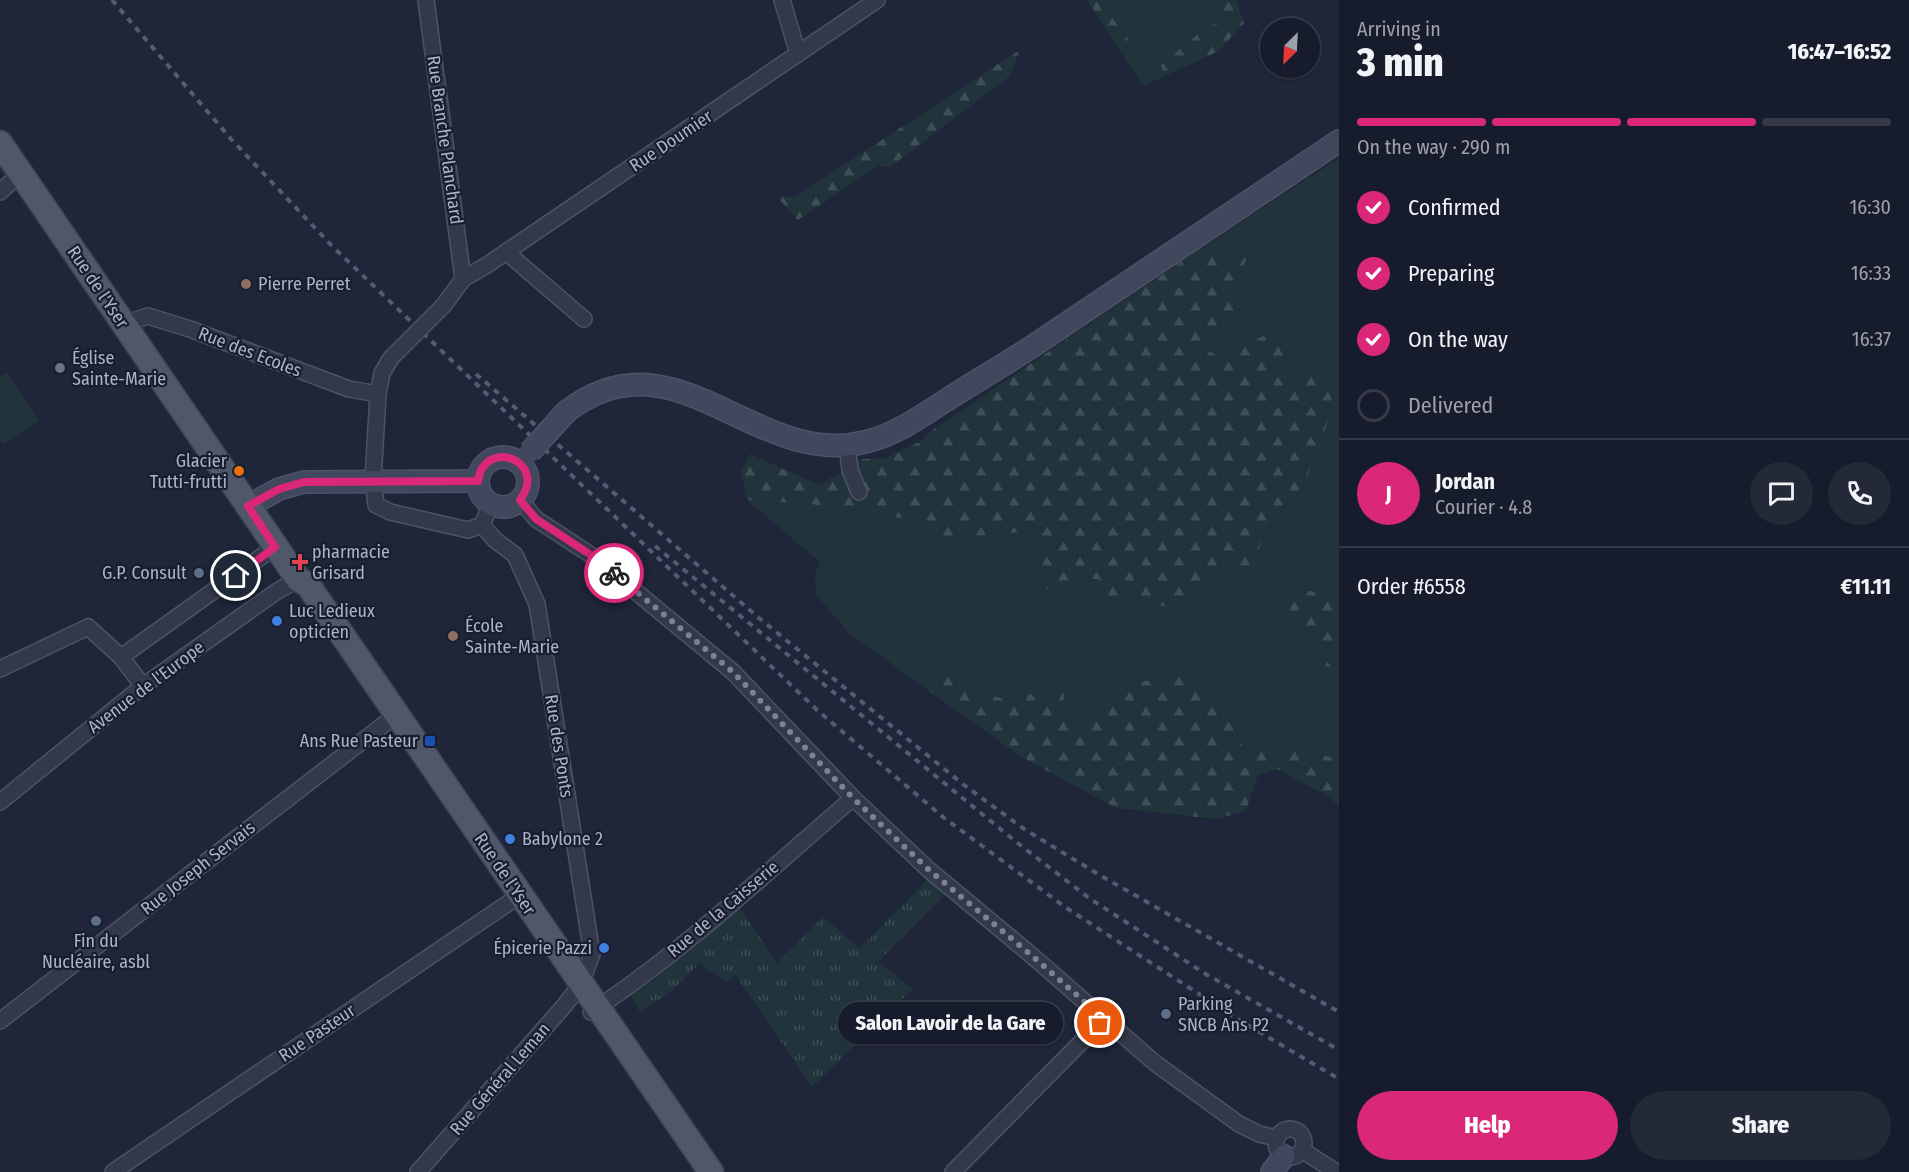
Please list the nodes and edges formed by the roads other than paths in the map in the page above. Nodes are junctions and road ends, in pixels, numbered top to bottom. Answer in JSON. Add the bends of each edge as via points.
{"nodes":[{"id":1,"x":426,"y":0,"type":"edge"},
{"id":2,"x":782,"y":0,"type":"edge"},
{"id":3,"x":877,"y":0,"type":"edge"},
{"id":4,"x":798,"y":54,"type":"junction"},
{"id":5,"x":1339,"y":141,"type":"edge"},
{"id":6,"x":0,"y":143,"type":"edge"},
{"id":7,"x":21,"y":173,"type":"junction"},
{"id":8,"x":0,"y":192,"type":"edge"},
{"id":9,"x":506,"y":252,"type":"junction"},
{"id":10,"x":463,"y":279,"type":"junction"},
{"id":11,"x":584,"y":319,"type":"dead end"},
{"id":12,"x":123,"y":324,"type":"junction"},
{"id":13,"x":378,"y":394,"type":"junction"},
{"id":14,"x":847,"y":445,"type":"junction"},
{"id":15,"x":525,"y":458,"type":"junction"},
{"id":16,"x":373,"y":480,"type":"junction"},
{"id":17,"x":478,"y":481,"type":"junction"},
{"id":18,"x":859,"y":492,"type":"dead end"},
{"id":19,"x":520,"y":500,"type":"junction"},
{"id":20,"x":491,"y":504,"type":"junction"},
{"id":21,"x":248,"y":506,"type":"junction"},
{"id":22,"x":482,"y":525,"type":"junction"},
{"id":23,"x":275,"y":547,"type":"junction"},
{"id":24,"x":298,"y":579,"type":"junction"},
{"id":25,"x":121,"y":657,"type":"junction"},
{"id":26,"x":0,"y":669,"type":"edge"},
{"id":27,"x":143,"y":686,"type":"junction"},
{"id":28,"x":392,"y":719,"type":"junction"},
{"id":29,"x":853,"y":798,"type":"junction"},
{"id":30,"x":0,"y":802,"type":"edge"},
{"id":31,"x":516,"y":898,"type":"junction"},
{"id":32,"x":577,"y":988,"type":"junction"},
{"id":33,"x":593,"y":1011,"type":"junction"},
{"id":34,"x":1104,"y":1019,"type":"junction"},
{"id":35,"x":0,"y":1021,"type":"edge"},
{"id":36,"x":1284,"y":1154,"type":"edge"},
{"id":37,"x":113,"y":1172,"type":"edge"},
{"id":38,"x":418,"y":1172,"type":"edge"},
{"id":39,"x":698,"y":1172,"type":"edge"},
{"id":40,"x":711,"y":1172,"type":"edge"},
{"id":41,"x":953,"y":1172,"type":"edge"},
{"id":42,"x":1336,"y":1172,"type":"edge"}],
"edges":[{"from":1,"to":10,"type":"street","name":"Rue Branche Planchard"},
{"from":2,"to":4,"type":"street"},
{"from":3,"to":4,"type":"street","name":"Rue Doumier"},
{"from":4,"to":9,"type":"street","name":"Rue Doumier"},
{"from":5,"to":14,"type":"street","via":[[909,424],[866,442]]},
{"from":6,"to":7,"type":"main road","name":"Rue de l'Yser"},
{"from":7,"to":8,"type":"street"},
{"from":7,"to":12,"type":"main road","name":"Rue de l'Yser"},
{"from":9,"to":10,"type":"street","name":"Rue Doumier"},
{"from":9,"to":11,"type":"street"},
{"from":10,"to":13,"type":"street","bridge":true,"via":[[444,305],[391,358],[382,373]]},
{"from":12,"to":13,"type":"street","name":"Rue des Ecoles","via":[[148,316],[350,389]]},
{"from":12,"to":21,"type":"main road","name":"Rue de l'Yser"},
{"from":13,"to":16,"type":"street"},
{"from":14,"to":15,"type":"street","bridge":true,"via":[[794,440],[686,393],[652,385],[625,385],[585,399],[566,412]]},
{"from":14,"to":18,"type":"street","via":[[850,470]]},
{"from":15,"to":17,"type":"street","via":[[490,460]]},
{"from":15,"to":19,"type":"street","via":[[528,482]]},
{"from":16,"to":17,"type":"street"},
{"from":16,"to":21,"type":"street","via":[[304,482],[279,489]]},
{"from":16,"to":22,"type":"street","via":[[376,504],[390,512],[468,530]]},
{"from":17,"to":20,"type":"street"},
{"from":19,"to":20,"type":"street","via":[[504,507]]},
{"from":19,"to":29,"type":"street","via":[[536,519],[594,557],[733,672]]},
{"from":20,"to":22,"type":"street"},
{"from":21,"to":23,"type":"main road","name":"Rue de l'Yser"},
{"from":22,"to":32,"type":"street","name":"Rue des Ponts","via":[[515,555],[537,604],[592,954]]},
{"from":23,"to":24,"type":"main road","name":"Rue de l'Yser"},
{"from":23,"to":25,"type":"street","name":"Avenue de l'Europe"},
{"from":24,"to":27,"type":"street","name":"Avenue de l'Europe"},
{"from":24,"to":28,"type":"main road","name":"Rue de l'Yser","via":[[298,593]]},
{"from":25,"to":26,"type":"street","via":[[88,627]]},
{"from":25,"to":27,"type":"street"},
{"from":27,"to":30,"type":"street","name":"Avenue de l'Europe"},
{"from":28,"to":31,"type":"main road","name":"Rue de l'Yser"},
{"from":28,"to":35,"type":"street","name":"Rue Joseph Servais"},
{"from":29,"to":33,"type":"street","name":"Rue de la Caisserie","via":[[697,932]]},
{"from":29,"to":34,"type":"street","via":[[929,870]]},
{"from":31,"to":32,"type":"main road","name":"Rue de l'Yser"},
{"from":31,"to":37,"type":"street","name":"Rue Pasteur"},
{"from":32,"to":33,"type":"main road","name":"Rue de l'Yser"},
{"from":32,"to":38,"type":"street","name":"Rue Général Leman"},
{"from":33,"to":39,"type":"main road","name":"Rue de l'Yser"},
{"from":33,"to":40,"type":"main road","name":"Rue de l'Yser"},
{"from":34,"to":36,"type":"street","via":[[1155,1063]]},
{"from":34,"to":41,"type":"street"},
{"from":36,"to":42,"type":"street"}]}
